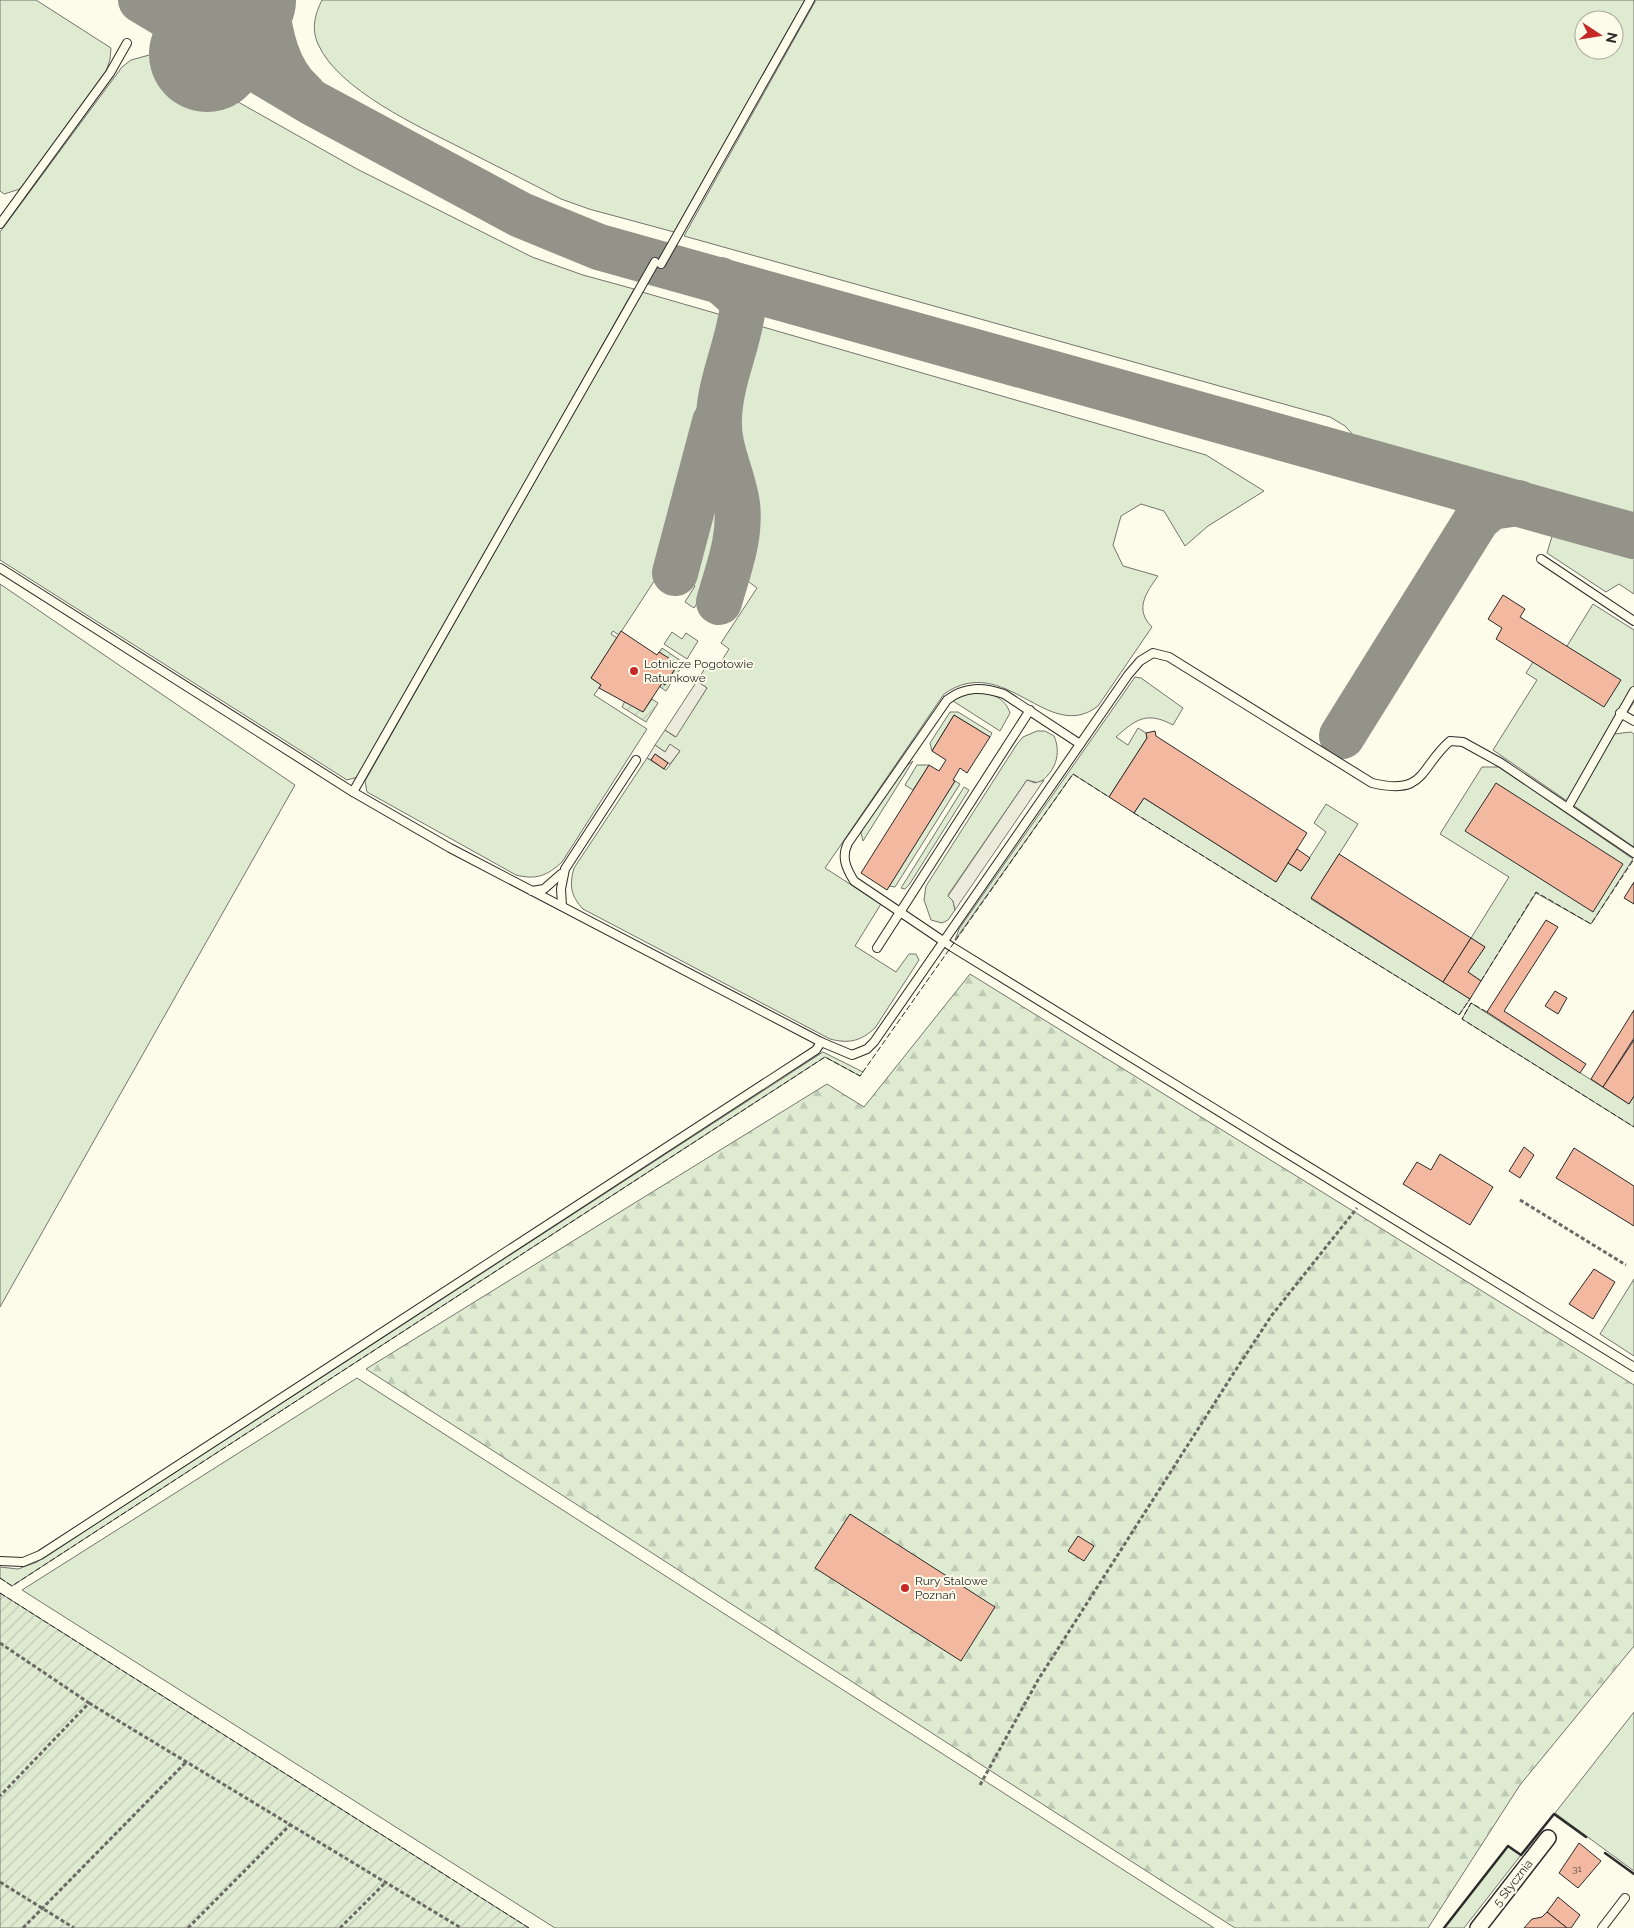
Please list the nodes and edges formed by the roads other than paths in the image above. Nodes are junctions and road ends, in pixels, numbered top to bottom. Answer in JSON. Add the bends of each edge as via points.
{"nodes":[{"id":1,"x":810,"y":0,"type":"edge"},
{"id":2,"x":127,"y":43,"type":"dead end"},
{"id":3,"x":0,"y":224,"type":"edge"},
{"id":4,"x":1541,"y":559,"type":"dead end"},
{"id":5,"x":0,"y":568,"type":"edge"},
{"id":6,"x":1634,"y":622,"type":"edge"},
{"id":7,"x":1634,"y":690,"type":"edge"},
{"id":8,"x":1030,"y":710,"type":"junction"},
{"id":9,"x":1620,"y":713,"type":"junction"},
{"id":10,"x":1634,"y":721,"type":"edge"},
{"id":11,"x":1080,"y":744,"type":"junction"},
{"id":12,"x":636,"y":760,"type":"dead end"},
{"id":13,"x":353,"y":792,"type":"junction"},
{"id":14,"x":1568,"y":808,"type":"junction"},
{"id":15,"x":1634,"y":853,"type":"edge"},
{"id":16,"x":564,"y":869,"type":"junction"},
{"id":17,"x":532,"y":891,"type":"junction"},
{"id":18,"x":562,"y":906,"type":"junction"},
{"id":19,"x":900,"y":912,"type":"junction"},
{"id":20,"x":944,"y":941,"type":"junction"},
{"id":21,"x":877,"y":948,"type":"dead end"},
{"id":22,"x":821,"y":1042,"type":"junction"},
{"id":23,"x":1634,"y":1367,"type":"edge"},
{"id":24,"x":0,"y":1561,"type":"edge"},
{"id":25,"x":1548,"y":1838,"type":"dead end"},
{"id":26,"x":1625,"y":1898,"type":"dead end"},
{"id":27,"x":1478,"y":1928,"type":"edge"},
{"id":28,"x":1602,"y":1928,"type":"edge"}],
"edges":[{"from":1,"to":13,"type":"lane"},
{"from":2,"to":3,"type":"lane","via":[[110,72]]},
{"from":4,"to":6,"type":"lane"},
{"from":5,"to":13,"type":"lane"},
{"from":7,"to":9,"type":"lane"},
{"from":8,"to":11,"type":"lane"},
{"from":8,"to":19,"type":"lane"},
{"from":8,"to":19,"type":"lane","via":[[992,690],[970,688],[955,694],[947,700],[848,843],[844,851],[845,861],[854,881]]},
{"from":9,"to":10,"type":"lane"},
{"from":9,"to":14,"type":"lane"},
{"from":11,"to":14,"type":"lane","via":[[1134,667],[1147,655],[1161,653],[1372,783],[1391,787],[1415,782],[1427,771],[1442,748],[1450,741],[1456,741],[1501,763]]},
{"from":11,"to":20,"type":"lane"},
{"from":12,"to":16,"type":"lane"},
{"from":13,"to":17,"type":"lane"},
{"from":14,"to":15,"type":"lane"},
{"from":16,"to":17,"type":"lane","via":[[553,883]]},
{"from":16,"to":18,"type":"lane"},
{"from":17,"to":18,"type":"lane"},
{"from":18,"to":22,"type":"lane"},
{"from":19,"to":20,"type":"lane"},
{"from":19,"to":21,"type":"lane"},
{"from":20,"to":22,"type":"lane","via":[[867,1049],[852,1055]]},
{"from":20,"to":23,"type":"lane"},
{"from":22,"to":24,"type":"lane","via":[[816,1050],[40,1555],[22,1562]]},
{"from":25,"to":27,"type":"street","name":"5 Stycznia"},
{"from":26,"to":28,"type":"lane"}]}
